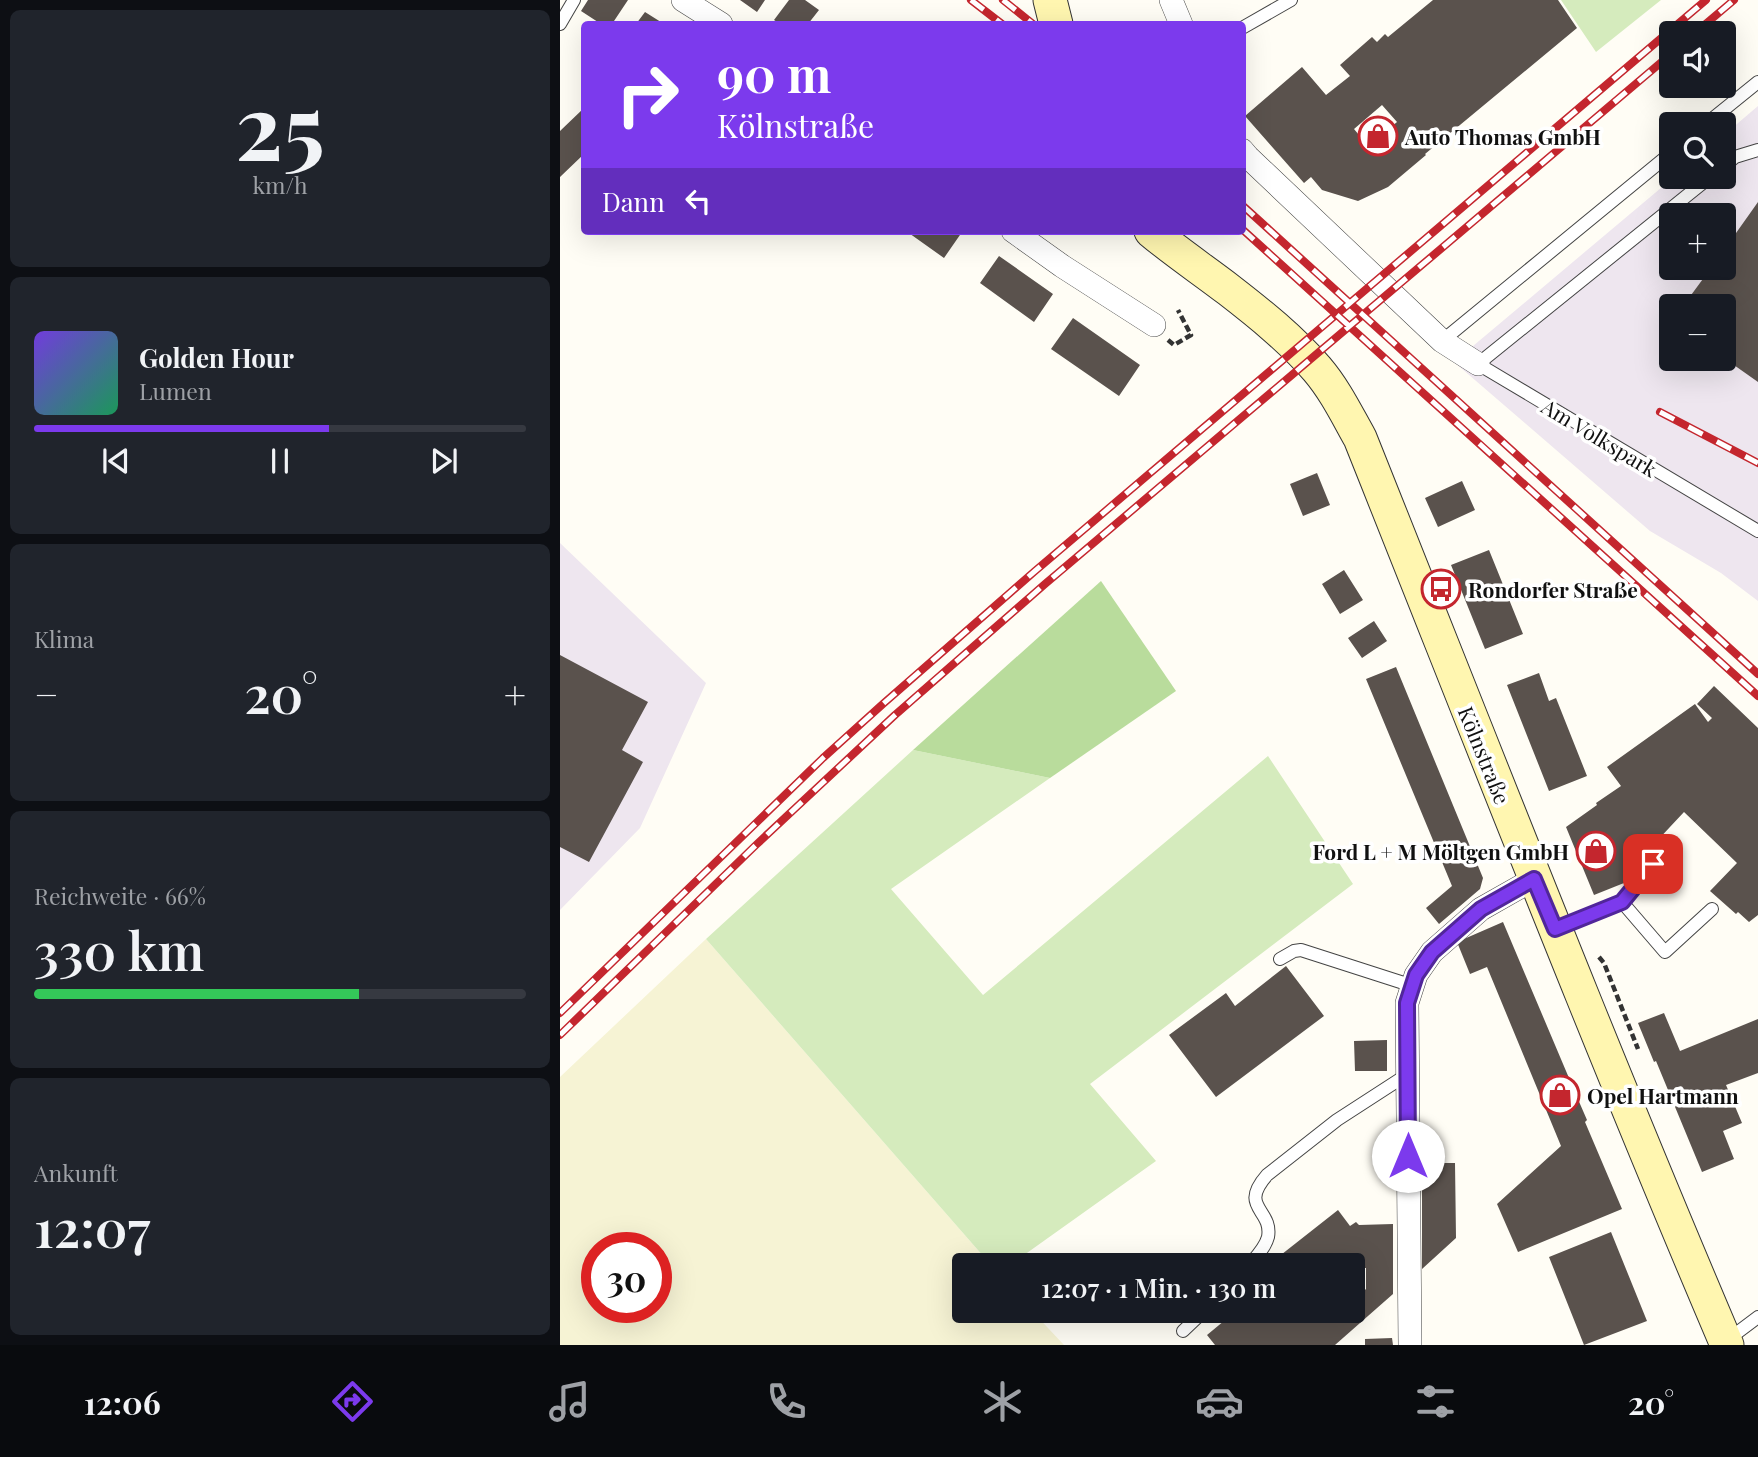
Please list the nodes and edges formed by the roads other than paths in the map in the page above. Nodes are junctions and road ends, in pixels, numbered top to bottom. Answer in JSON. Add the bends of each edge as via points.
{"nodes":[{"id":1,"x":574,"y":0,"type":"edge"},
{"id":2,"x":683,"y":0,"type":"edge"},
{"id":3,"x":1050,"y":0,"type":"edge"},
{"id":4,"x":1171,"y":0,"type":"edge"},
{"id":5,"x":1291,"y":0,"type":"edge"},
{"id":6,"x":716,"y":21,"type":"edge"},
{"id":7,"x":1055,"y":21,"type":"edge"},
{"id":8,"x":1180,"y":21,"type":"edge"},
{"id":9,"x":560,"y":24,"type":"edge"},
{"id":10,"x":1246,"y":26,"type":"edge"},
{"id":11,"x":1758,"y":82,"type":"edge"},
{"id":12,"x":1721,"y":112,"type":"edge"},
{"id":13,"x":1758,"y":150,"type":"edge"},
{"id":14,"x":1246,"y":154,"type":"edge"},
{"id":15,"x":1736,"y":157,"type":"edge"},
{"id":16,"x":1659,"y":163,"type":"edge"},
{"id":17,"x":1695,"y":189,"type":"edge"},
{"id":18,"x":1019,"y":235,"type":"edge"},
{"id":19,"x":1156,"y":235,"type":"edge"},
{"id":20,"x":1154,"y":325,"type":"dead end"},
{"id":21,"x":1442,"y":341,"type":"junction"},
{"id":22,"x":1478,"y":364,"type":"junction"},
{"id":23,"x":1758,"y":531,"type":"edge"},
{"id":24,"x":1669,"y":846,"type":"dead end"},
{"id":25,"x":1534,"y":879,"type":"junction"},
{"id":26,"x":1622,"y":902,"type":"junction"},
{"id":27,"x":1712,"y":909,"type":"dead end"},
{"id":28,"x":1555,"y":929,"type":"junction"},
{"id":29,"x":1280,"y":959,"type":"dead end"},
{"id":30,"x":1413,"y":986,"type":"junction"},
{"id":31,"x":1408,"y":1074,"type":"junction"},
{"id":32,"x":1259,"y":1253,"type":"edge"},
{"id":33,"x":1758,"y":1317,"type":"edge"},
{"id":34,"x":1191,"y":1323,"type":"edge"},
{"id":35,"x":1183,"y":1331,"type":"dead end"},
{"id":36,"x":1726,"y":1343,"type":"edge"},
{"id":37,"x":1410,"y":1345,"type":"edge"}],
"edges":[{"from":1,"to":9,"type":"lane"},
{"from":2,"to":6,"type":"street"},
{"from":3,"to":7,"type":"main road"},
{"from":4,"to":8,"type":"street"},
{"from":5,"to":10,"type":"lane"},
{"from":11,"to":12,"type":"lane"},
{"from":13,"to":15,"type":"lane"},
{"from":14,"to":21,"type":"street","name":"Am Volkspark"},
{"from":16,"to":21,"type":"lane"},
{"from":17,"to":22,"type":"lane"},
{"from":18,"to":20,"type":"street"},
{"from":19,"to":25,"type":"main road","name":"Kölnstraße","via":[[1284,335],[1338,398],[1360,438]]},
{"from":21,"to":22,"type":"street","name":"Am Volkspark"},
{"from":22,"to":23,"type":"lane","name":"Am Volkspark"},
{"from":24,"to":26,"type":"lane"},
{"from":25,"to":28,"type":"main road","name":"Kölnstraße"},
{"from":25,"to":30,"type":"street","via":[[1481,909],[1432,952]]},
{"from":26,"to":27,"type":"lane","via":[[1665,953]]},
{"from":26,"to":28,"type":"lane"},
{"from":28,"to":36,"type":"main road","name":"Kölnstraße"},
{"from":29,"to":30,"type":"lane","via":[[1301,950]]},
{"from":30,"to":31,"type":"street","via":[[1407,1003]]},
{"from":31,"to":32,"type":"lane","via":[[1337,1120],[1258,1185],[1255,1203],[1268,1225]]},
{"from":31,"to":37,"type":"street"},
{"from":33,"to":36,"type":"lane"},
{"from":34,"to":35,"type":"lane"}]}
